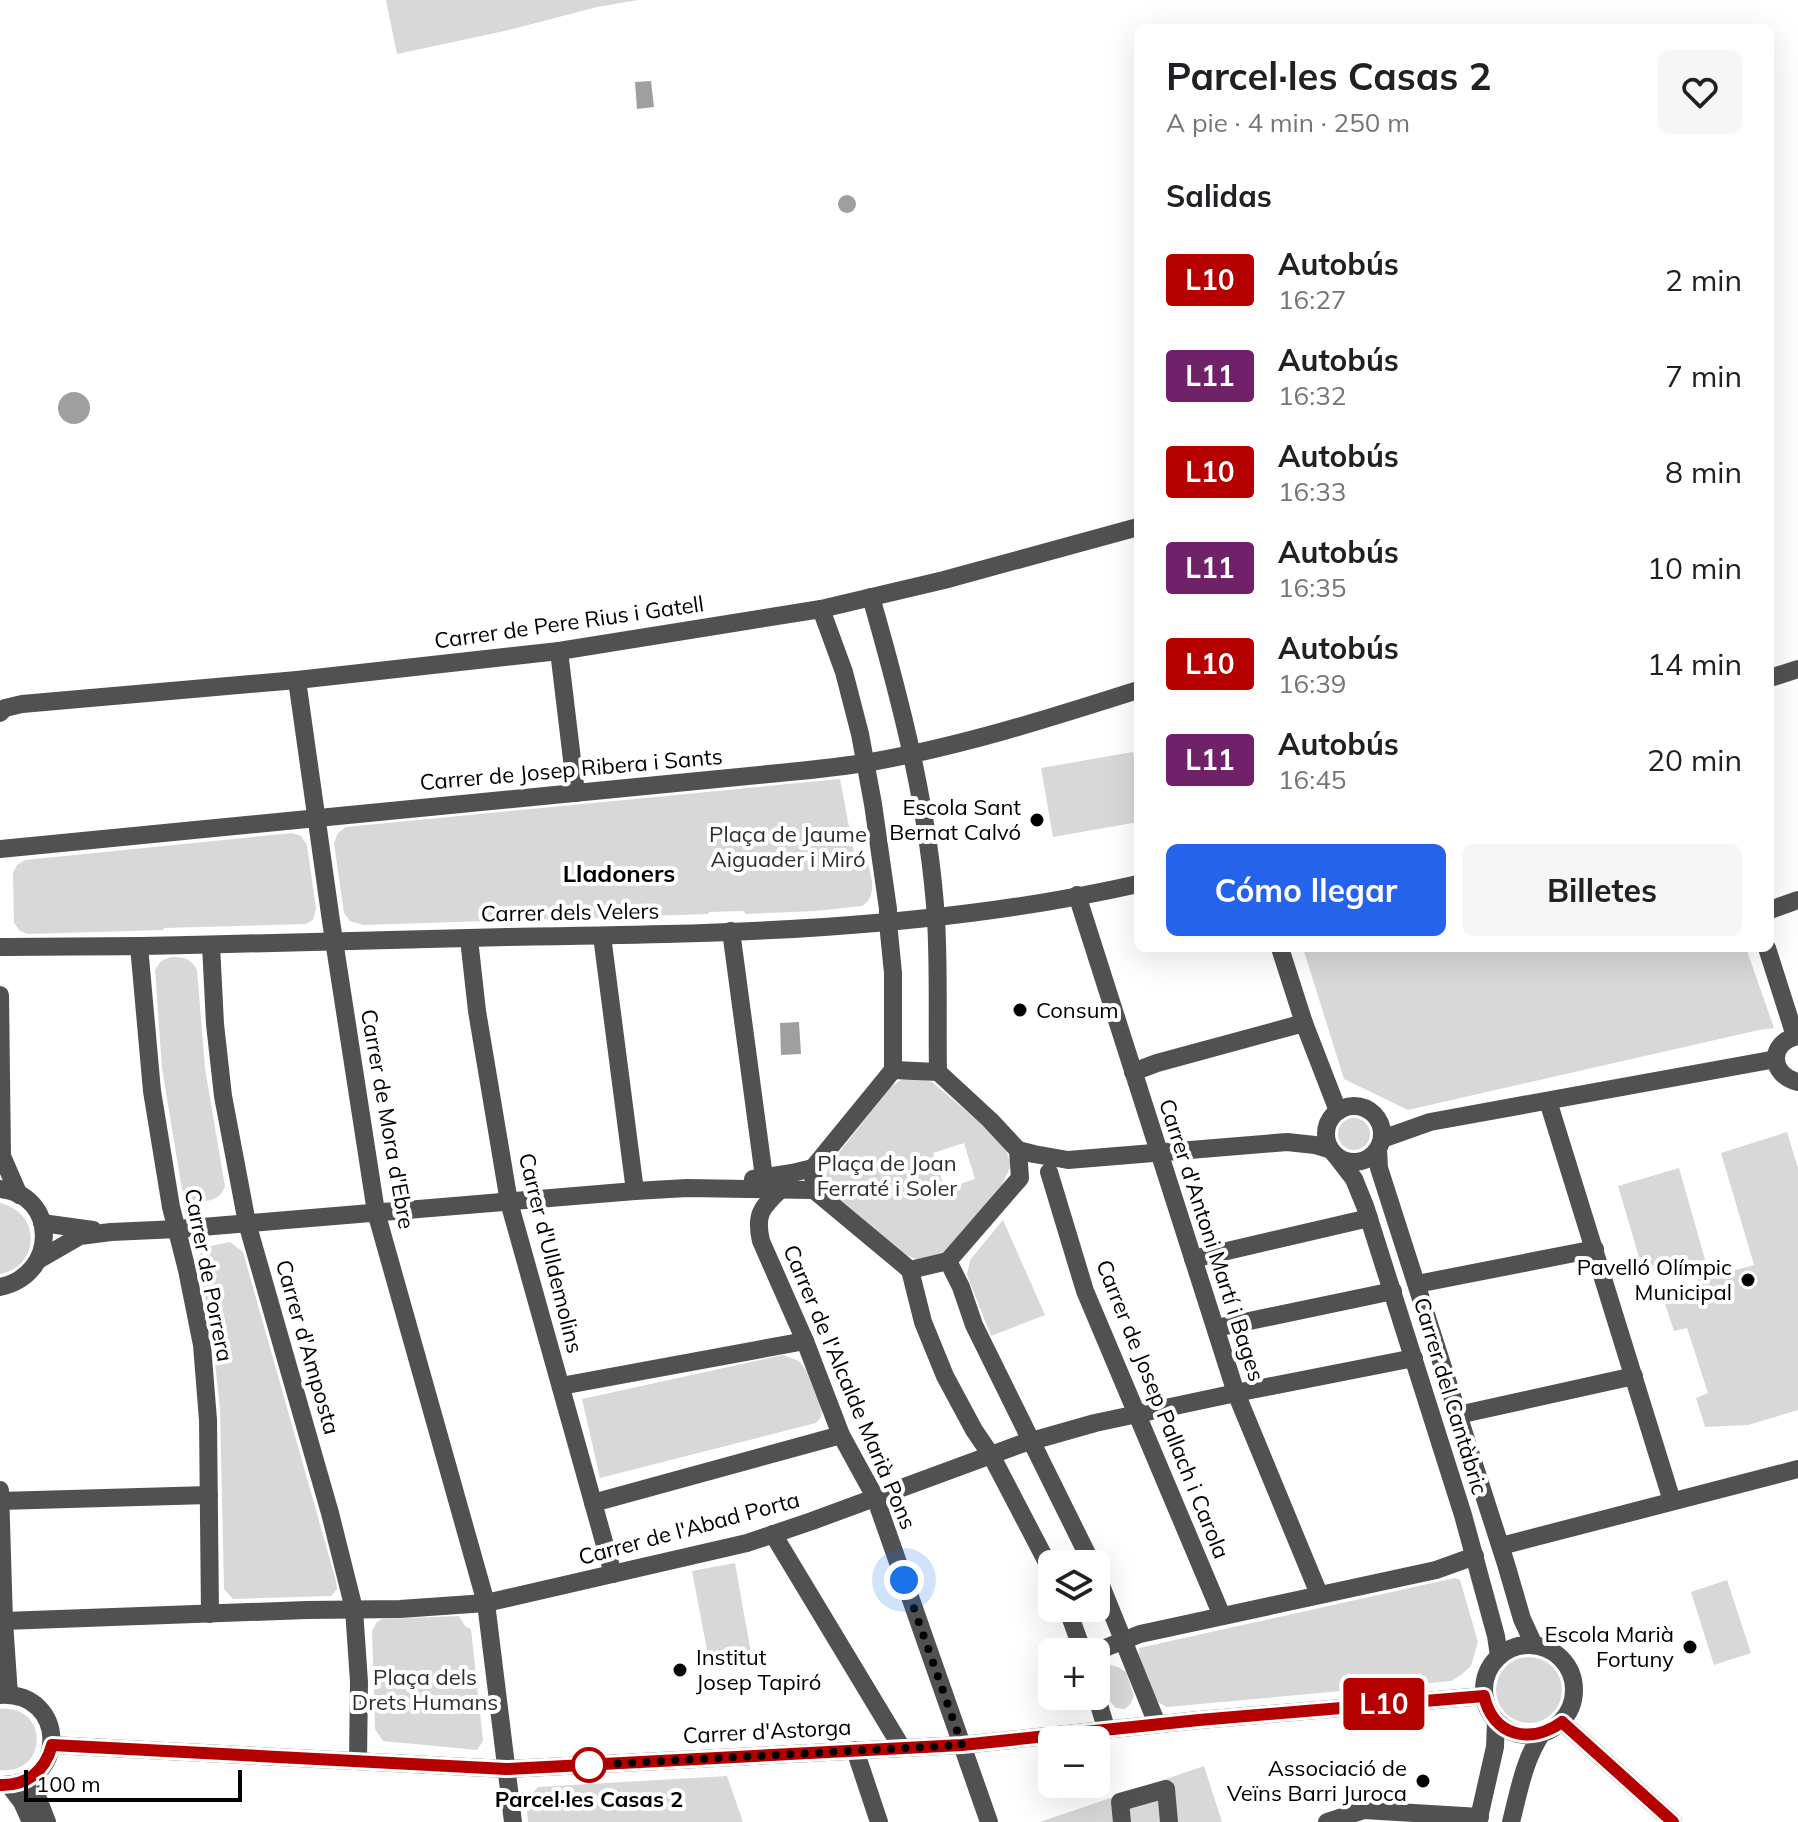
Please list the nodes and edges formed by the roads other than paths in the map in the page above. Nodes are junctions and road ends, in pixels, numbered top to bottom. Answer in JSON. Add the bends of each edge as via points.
{"nodes":[{"id":1,"x":1134,"y":528,"type":"edge"},
{"id":2,"x":871,"y":597,"type":"junction"},
{"id":3,"x":821,"y":609,"type":"junction"},
{"id":4,"x":559,"y":651,"type":"junction"},
{"id":5,"x":1798,"y":669,"type":"edge"},
{"id":6,"x":1774,"y":677,"type":"edge"},
{"id":7,"x":297,"y":680,"type":"junction"},
{"id":8,"x":1134,"y":691,"type":"edge"},
{"id":9,"x":0,"y":713,"type":"edge"},
{"id":10,"x":913,"y":753,"type":"junction"},
{"id":11,"x":864,"y":763,"type":"junction"},
{"id":12,"x":576,"y":793,"type":"junction"},
{"id":13,"x":316,"y":817,"type":"junction"},
{"id":14,"x":0,"y":849,"type":"edge"},
{"id":15,"x":1134,"y":885,"type":"edge"},
{"id":16,"x":1077,"y":895,"type":"junction"},
{"id":17,"x":1798,"y":900,"type":"edge"},
{"id":18,"x":1774,"y":909,"type":"edge"},
{"id":19,"x":936,"y":918,"type":"junction"},
{"id":20,"x":888,"y":923,"type":"junction"},
{"id":21,"x":731,"y":931,"type":"junction"},
{"id":22,"x":602,"y":936,"type":"junction"},
{"id":23,"x":469,"y":939,"type":"junction"},
{"id":24,"x":334,"y":942,"type":"junction"},
{"id":25,"x":211,"y":945,"type":"junction"},
{"id":26,"x":139,"y":946,"type":"junction"},
{"id":27,"x":0,"y":947,"type":"edge"},
{"id":28,"x":1281,"y":952,"type":"edge"},
{"id":29,"x":1768,"y":952,"type":"edge"},
{"id":30,"x":0,"y":995,"type":"edge"},
{"id":31,"x":1304,"y":1023,"type":"junction"},
{"id":32,"x":1797,"y":1036,"type":"edge"},
{"id":33,"x":1776,"y":1059,"type":"junction"},
{"id":34,"x":893,"y":1070,"type":"junction"},
{"id":35,"x":938,"y":1072,"type":"junction"},
{"id":36,"x":1133,"y":1072,"type":"junction"},
{"id":37,"x":1798,"y":1082,"type":"edge"},
{"id":38,"x":1548,"y":1101,"type":"junction"},
{"id":39,"x":1333,"y":1117,"type":"junction"},
{"id":40,"x":1380,"y":1136,"type":"junction"},
{"id":41,"x":1287,"y":1142,"type":"junction"},
{"id":42,"x":1018,"y":1150,"type":"junction"},
{"id":43,"x":1158,"y":1152,"type":"junction"},
{"id":44,"x":1334,"y":1154,"type":"junction"},
{"id":45,"x":1,"y":1159,"type":"edge"},
{"id":46,"x":1068,"y":1160,"type":"junction"},
{"id":47,"x":813,"y":1168,"type":"junction"},
{"id":48,"x":1049,"y":1172,"type":"junction"},
{"id":49,"x":764,"y":1177,"type":"junction"},
{"id":50,"x":1020,"y":1178,"type":"junction"},
{"id":51,"x":687,"y":1188,"type":"junction"},
{"id":52,"x":0,"y":1189,"type":"edge"},
{"id":53,"x":780,"y":1190,"type":"junction"},
{"id":54,"x":814,"y":1190,"type":"junction"},
{"id":55,"x":635,"y":1191,"type":"junction"},
{"id":56,"x":19,"y":1195,"type":"junction"},
{"id":57,"x":509,"y":1202,"type":"junction"},
{"id":58,"x":376,"y":1212,"type":"junction"},
{"id":59,"x":1369,"y":1218,"type":"junction"},
{"id":60,"x":42,"y":1223,"type":"junction"},
{"id":61,"x":247,"y":1223,"type":"junction"},
{"id":62,"x":178,"y":1229,"type":"junction"},
{"id":63,"x":111,"y":1232,"type":"junction"},
{"id":64,"x":1595,"y":1249,"type":"junction"},
{"id":65,"x":40,"y":1259,"type":"junction"},
{"id":66,"x":1193,"y":1259,"type":"junction"},
{"id":67,"x":948,"y":1261,"type":"junction"},
{"id":68,"x":910,"y":1270,"type":"junction"},
{"id":69,"x":1417,"y":1284,"type":"junction"},
{"id":70,"x":0,"y":1287,"type":"edge"},
{"id":71,"x":1393,"y":1291,"type":"junction"},
{"id":72,"x":1216,"y":1328,"type":"junction"},
{"id":73,"x":805,"y":1341,"type":"junction"},
{"id":74,"x":1414,"y":1358,"type":"junction"},
{"id":75,"x":1634,"y":1376,"type":"junction"},
{"id":76,"x":561,"y":1386,"type":"junction"},
{"id":77,"x":1236,"y":1393,"type":"junction"},
{"id":78,"x":1137,"y":1414,"type":"junction"},
{"id":79,"x":1458,"y":1415,"type":"junction"},
{"id":80,"x":841,"y":1435,"type":"junction"},
{"id":81,"x":1031,"y":1441,"type":"junction"},
{"id":82,"x":991,"y":1455,"type":"junction"},
{"id":83,"x":1798,"y":1469,"type":"edge"},
{"id":84,"x":0,"y":1489,"type":"edge"},
{"id":85,"x":209,"y":1495,"type":"junction"},
{"id":86,"x":875,"y":1497,"type":"junction"},
{"id":87,"x":0,"y":1501,"type":"edge"},
{"id":88,"x":1672,"y":1501,"type":"junction"},
{"id":89,"x":593,"y":1503,"type":"junction"},
{"id":90,"x":773,"y":1534,"type":"junction"},
{"id":91,"x":1501,"y":1546,"type":"junction"},
{"id":92,"x":1041,"y":1550,"type":"edge"},
{"id":93,"x":1085,"y":1550,"type":"edge"},
{"id":94,"x":1475,"y":1556,"type":"junction"},
{"id":95,"x":613,"y":1574,"type":"junction"},
{"id":96,"x":1319,"y":1594,"type":"junction"},
{"id":97,"x":486,"y":1603,"type":"junction"},
{"id":98,"x":1110,"y":1607,"type":"edge"},
{"id":99,"x":354,"y":1609,"type":"junction"},
{"id":100,"x":210,"y":1614,"type":"junction"},
{"id":101,"x":1222,"y":1616,"type":"junction"},
{"id":102,"x":4,"y":1621,"type":"junction"},
{"id":103,"x":1124,"y":1641,"type":"junction"},
{"id":104,"x":1534,"y":1645,"type":"junction"},
{"id":105,"x":1110,"y":1646,"type":"edge"},
{"id":106,"x":1499,"y":1656,"type":"junction"},
{"id":107,"x":4,"y":1695,"type":"edge"},
{"id":108,"x":1484,"y":1696,"type":"junction"},
{"id":109,"x":1496,"y":1722,"type":"junction"},
{"id":110,"x":1562,"y":1722,"type":"junction"},
{"id":111,"x":1157,"y":1724,"type":"junction"},
{"id":112,"x":1110,"y":1728,"type":"edge"},
{"id":113,"x":1542,"y":1733,"type":"junction"},
{"id":114,"x":1038,"y":1736,"type":"edge"},
{"id":115,"x":52,"y":1745,"type":"junction"},
{"id":116,"x":962,"y":1745,"type":"junction"},
{"id":117,"x":902,"y":1748,"type":"junction"},
{"id":118,"x":855,"y":1750,"type":"junction"},
{"id":119,"x":358,"y":1761,"type":"junction"},
{"id":120,"x":506,"y":1769,"type":"junction"},
{"id":121,"x":33,"y":1776,"type":"junction"},
{"id":122,"x":5,"y":1785,"type":"edge"},
{"id":123,"x":1650,"y":1801,"type":"junction"},
{"id":124,"x":1479,"y":1819,"type":"edge"},
{"id":125,"x":31,"y":1822,"type":"edge"},
{"id":126,"x":47,"y":1822,"type":"edge"},
{"id":127,"x":513,"y":1822,"type":"edge"},
{"id":128,"x":879,"y":1822,"type":"edge"},
{"id":129,"x":989,"y":1822,"type":"edge"},
{"id":130,"x":1122,"y":1822,"type":"edge"},
{"id":131,"x":1169,"y":1822,"type":"edge"},
{"id":132,"x":1327,"y":1822,"type":"edge"},
{"id":133,"x":1511,"y":1822,"type":"edge"},
{"id":134,"x":1673,"y":1822,"type":"edge"},
{"id":135,"x":1687,"y":1822,"type":"edge"}],
"edges":[{"from":1,"to":2,"type":"street","name":"Carrer de Pere Rius i Gatell"},
{"from":2,"to":3,"type":"street","name":"Carrer de Pere Rius i Gatell"},
{"from":2,"to":10,"type":"street"},
{"from":3,"to":4,"type":"street","name":"Carrer de Pere Rius i Gatell"},
{"from":3,"to":11,"type":"street","via":[[844,672]]},
{"from":4,"to":7,"type":"street","name":"Carrer de Pere Rius i Gatell"},
{"from":4,"to":12,"type":"street"},
{"from":5,"to":6,"type":"street"},
{"from":7,"to":9,"type":"street","name":"Carrer de Pere Rius i Gatell","via":[[22,704]]},
{"from":7,"to":13,"type":"street","name":"Carrer de Mora d'Ebre"},
{"from":8,"to":10,"type":"street","name":"Carrer de Josep Ribera i Sants"},
{"from":10,"to":11,"type":"street","name":"Carrer de Josep Ribera i Sants"},
{"from":10,"to":19,"type":"street"},
{"from":11,"to":12,"type":"street","name":"Carrer de Josep Ribera i Sants"},
{"from":11,"to":20,"type":"street"},
{"from":12,"to":13,"type":"street","name":"Carrer de Josep Ribera i Sants"},
{"from":13,"to":14,"type":"street","name":"Carrer de Josep Ribera i Sants"},
{"from":13,"to":24,"type":"street","name":"Carrer de Mora d'Ebre"},
{"from":15,"to":16,"type":"street","name":"Carrer dels Velers"},
{"from":16,"to":19,"type":"street","name":"Carrer dels Velers"},
{"from":16,"to":36,"type":"street","name":"Carrer d'Antoni Martí i Bages"},
{"from":17,"to":18,"type":"street"},
{"from":19,"to":20,"type":"street","name":"Carrer dels Velers"},
{"from":19,"to":35,"type":"street"},
{"from":20,"to":21,"type":"street","name":"Carrer dels Velers"},
{"from":20,"to":34,"type":"street"},
{"from":21,"to":22,"type":"street","name":"Carrer dels Velers"},
{"from":21,"to":49,"type":"street"},
{"from":22,"to":23,"type":"street","name":"Carrer dels Velers"},
{"from":22,"to":55,"type":"street"},
{"from":23,"to":24,"type":"street","name":"Carrer dels Velers"},
{"from":23,"to":57,"type":"street","name":"Carrer d'Ulldemolins"},
{"from":24,"to":25,"type":"street","name":"Carrer dels Velers"},
{"from":24,"to":58,"type":"street","name":"Carrer de Mora d'Ebre"},
{"from":25,"to":26,"type":"street","name":"Carrer dels Velers"},
{"from":25,"to":61,"type":"street","name":"Carrer d'Amposta","via":[[223,1096]]},
{"from":26,"to":27,"type":"street","name":"Carrer dels Velers"},
{"from":26,"to":62,"type":"street","name":"Carrer de Porrera","via":[[152,1091]]},
{"from":28,"to":31,"type":"street"},
{"from":29,"to":32,"type":"street"},
{"from":30,"to":45,"type":"street"},
{"from":31,"to":36,"type":"street"},
{"from":31,"to":39,"type":"street"},
{"from":32,"to":33,"type":"street","via":[[1782,1043]]},
{"from":33,"to":37,"type":"street","via":[[1780,1073]]},
{"from":33,"to":38,"type":"street"},
{"from":34,"to":35,"type":"street"},
{"from":34,"to":47,"type":"street"},
{"from":35,"to":42,"type":"street"},
{"from":36,"to":43,"type":"street","name":"Carrer d'Antoni Martí i Bages"},
{"from":38,"to":40,"type":"street"},
{"from":38,"to":64,"type":"street"},
{"from":39,"to":40,"type":"street","via":[[1350,1106],[1363,1107],[1376,1115]]},
{"from":39,"to":41,"type":"street","via":[[1315,1132]]},
{"from":39,"to":44,"type":"street","via":[[1326,1138]]},
{"from":40,"to":44,"type":"street","via":[[1372,1156],[1360,1162]]},
{"from":40,"to":69,"type":"street","name":"Carrer del Cantàbric","via":[[1379,1168]]},
{"from":41,"to":43,"type":"street"},
{"from":41,"to":44,"type":"street","via":[[1315,1145]]},
{"from":42,"to":46,"type":"street"},
{"from":42,"to":50,"type":"street"},
{"from":43,"to":46,"type":"street"},
{"from":43,"to":66,"type":"street","name":"Carrer d'Antoni Martí i Bages"},
{"from":44,"to":59,"type":"street","name":"Carrer del Cantàbric","via":[[1354,1179]]},
{"from":45,"to":56,"type":"street"},
{"from":46,"to":48,"type":"street"},
{"from":47,"to":49,"type":"street"},
{"from":47,"to":54,"type":"street"},
{"from":48,"to":50,"type":"street"},
{"from":48,"to":78,"type":"street","name":"Carrer de Josep Pallach i Carola","via":[[1085,1291]]},
{"from":49,"to":51,"type":"street"},
{"from":50,"to":67,"type":"street"},
{"from":51,"to":53,"type":"street"},
{"from":51,"to":55,"type":"street"},
{"from":52,"to":56,"type":"street"},
{"from":53,"to":54,"type":"street"},
{"from":53,"to":73,"type":"street","name":"Carrer de l'Alcalde Marià Pons","via":[[763,1206],[757,1224]]},
{"from":54,"to":68,"type":"street"},
{"from":55,"to":57,"type":"street"},
{"from":56,"to":60,"type":"street"},
{"from":57,"to":58,"type":"street"},
{"from":57,"to":76,"type":"street","name":"Carrer d'Ulldemolins"},
{"from":58,"to":61,"type":"street"},
{"from":58,"to":97,"type":"street","name":"Carrer de Mora d'Ebre"},
{"from":59,"to":66,"type":"street"},
{"from":59,"to":71,"type":"street","name":"Carrer del Cantàbric"},
{"from":60,"to":63,"type":"street"},
{"from":60,"to":65,"type":"street"},
{"from":61,"to":62,"type":"street"},
{"from":61,"to":99,"type":"street","name":"Carrer d'Amposta"},
{"from":62,"to":63,"type":"street"},
{"from":62,"to":85,"type":"street","name":"Carrer de Porrera","via":[[202,1345]]},
{"from":63,"to":65,"type":"street","via":[[80,1236]]},
{"from":64,"to":69,"type":"street"},
{"from":64,"to":75,"type":"street"},
{"from":65,"to":70,"type":"street","via":[[24,1278]]},
{"from":66,"to":72,"type":"street","name":"Carrer d'Antoni Martí i Bages"},
{"from":67,"to":68,"type":"street"},
{"from":67,"to":81,"type":"street"},
{"from":68,"to":82,"type":"street","via":[[945,1376]]},
{"from":69,"to":79,"type":"street","name":"Carrer del Cantàbric"},
{"from":71,"to":72,"type":"street"},
{"from":71,"to":74,"type":"street","name":"Carrer del Cantàbric"},
{"from":72,"to":77,"type":"street","name":"Carrer d'Antoni Martí i Bages"},
{"from":73,"to":76,"type":"street"},
{"from":73,"to":80,"type":"street","name":"Carrer de l'Alcalde Marià Pons"},
{"from":74,"to":77,"type":"street","name":"Carrer de l'Abad Porta"},
{"from":74,"to":94,"type":"street","name":"Carrer del Cantàbric"},
{"from":75,"to":79,"type":"street"},
{"from":75,"to":88,"type":"street"},
{"from":76,"to":89,"type":"street","name":"Carrer d'Ulldemolins"},
{"from":77,"to":78,"type":"street","name":"Carrer de l'Abad Porta"},
{"from":77,"to":96,"type":"street","name":"Carrer d'Antoni Martí i Bages"},
{"from":78,"to":81,"type":"street","name":"Carrer de l'Abad Porta"},
{"from":78,"to":101,"type":"street","name":"Carrer de Josep Pallach i Carola"},
{"from":79,"to":91,"type":"street","name":"Carrer del Cantàbric"},
{"from":80,"to":86,"type":"street","name":"Carrer de l'Alcalde Marià Pons"},
{"from":80,"to":89,"type":"street"},
{"from":81,"to":82,"type":"street","name":"Carrer de l'Abad Porta"},
{"from":81,"to":93,"type":"street"},
{"from":82,"to":86,"type":"street","name":"Carrer de l'Abad Porta"},
{"from":82,"to":92,"type":"street"},
{"from":83,"to":88,"type":"street"},
{"from":84,"to":87,"type":"street"},
{"from":85,"to":87,"type":"street"},
{"from":85,"to":100,"type":"street","name":"Carrer de Porrera"},
{"from":86,"to":90,"type":"street","name":"Carrer de l'Abad Porta"},
{"from":86,"to":116,"type":"street","name":"Carrer de l'Alcalde Marià Pons"},
{"from":87,"to":102,"type":"street"},
{"from":88,"to":91,"type":"street"},
{"from":89,"to":95,"type":"street","name":"Carrer d'Ulldemolins"},
{"from":90,"to":95,"type":"street","name":"Carrer de l'Abad Porta"},
{"from":90,"to":117,"type":"street"},
{"from":91,"to":104,"type":"street","name":"Carrer del Cantàbric"},
{"from":94,"to":96,"type":"street","via":[[1436,1570]]},
{"from":94,"to":106,"type":"street","name":"Carrer del Cantàbric"},
{"from":95,"to":97,"type":"street","name":"Carrer de l'Abad Porta"},
{"from":96,"to":101,"type":"street"},
{"from":97,"to":99,"type":"street","name":"Carrer de l'Abad Porta"},
{"from":97,"to":120,"type":"street","name":"Carrer de Mora d'Ebre"},
{"from":98,"to":103,"type":"street"},
{"from":99,"to":100,"type":"street","name":"Carrer de l'Abad Porta"},
{"from":99,"to":119,"type":"street","name":"Carrer d'Amposta"},
{"from":100,"to":102,"type":"street","name":"Carrer de l'Abad Porta"},
{"from":101,"to":103,"type":"street"},
{"from":102,"to":107,"type":"street"},
{"from":103,"to":105,"type":"street"},
{"from":103,"to":111,"type":"street"},
{"from":104,"to":106,"type":"street"},
{"from":104,"to":110,"type":"street","via":[[1557,1655],[1570,1673],[1572,1703]]},
{"from":106,"to":108,"type":"street","via":[[1486,1677]]},
{"from":107,"to":115,"type":"street","via":[[24,1698],[40,1709]]},
{"from":108,"to":109,"type":"street"},
{"from":108,"to":111,"type":"street","name":"Carrer d'Astorga"},
{"from":109,"to":113,"type":"street","via":[[1519,1734]]},
{"from":109,"to":124,"type":"street"},
{"from":110,"to":113,"type":"street"},
{"from":110,"to":123,"type":"street"},
{"from":111,"to":112,"type":"street","name":"Carrer d'Astorga"},
{"from":113,"to":133,"type":"street","via":[[1523,1773]]},
{"from":114,"to":116,"type":"street","name":"Carrer d'Astorga"},
{"from":115,"to":119,"type":"street","name":"Carrer d'Astorga"},
{"from":115,"to":121,"type":"street"},
{"from":116,"to":117,"type":"street","name":"Carrer d'Astorga"},
{"from":116,"to":129,"type":"street","name":"Carrer de l'Alcalde Marià Pons"},
{"from":117,"to":118,"type":"street","name":"Carrer d'Astorga"},
{"from":118,"to":120,"type":"street","name":"Carrer d'Astorga"},
{"from":118,"to":128,"type":"street"},
{"from":119,"to":120,"type":"street","name":"Carrer d'Astorga"},
{"from":120,"to":127,"type":"street","name":"Carrer de Mora d'Ebre"},
{"from":121,"to":122,"type":"street"},
{"from":121,"to":126,"type":"street"},
{"from":122,"to":125,"type":"street","via":[[22,1802]]},
{"from":123,"to":134,"type":"street"},
{"from":123,"to":135,"type":"street"},
{"from":124,"to":132,"type":"street","via":[[1364,1810]]},
{"from":130,"to":131,"type":"street","via":[[1120,1802],[1166,1789]]}]}
